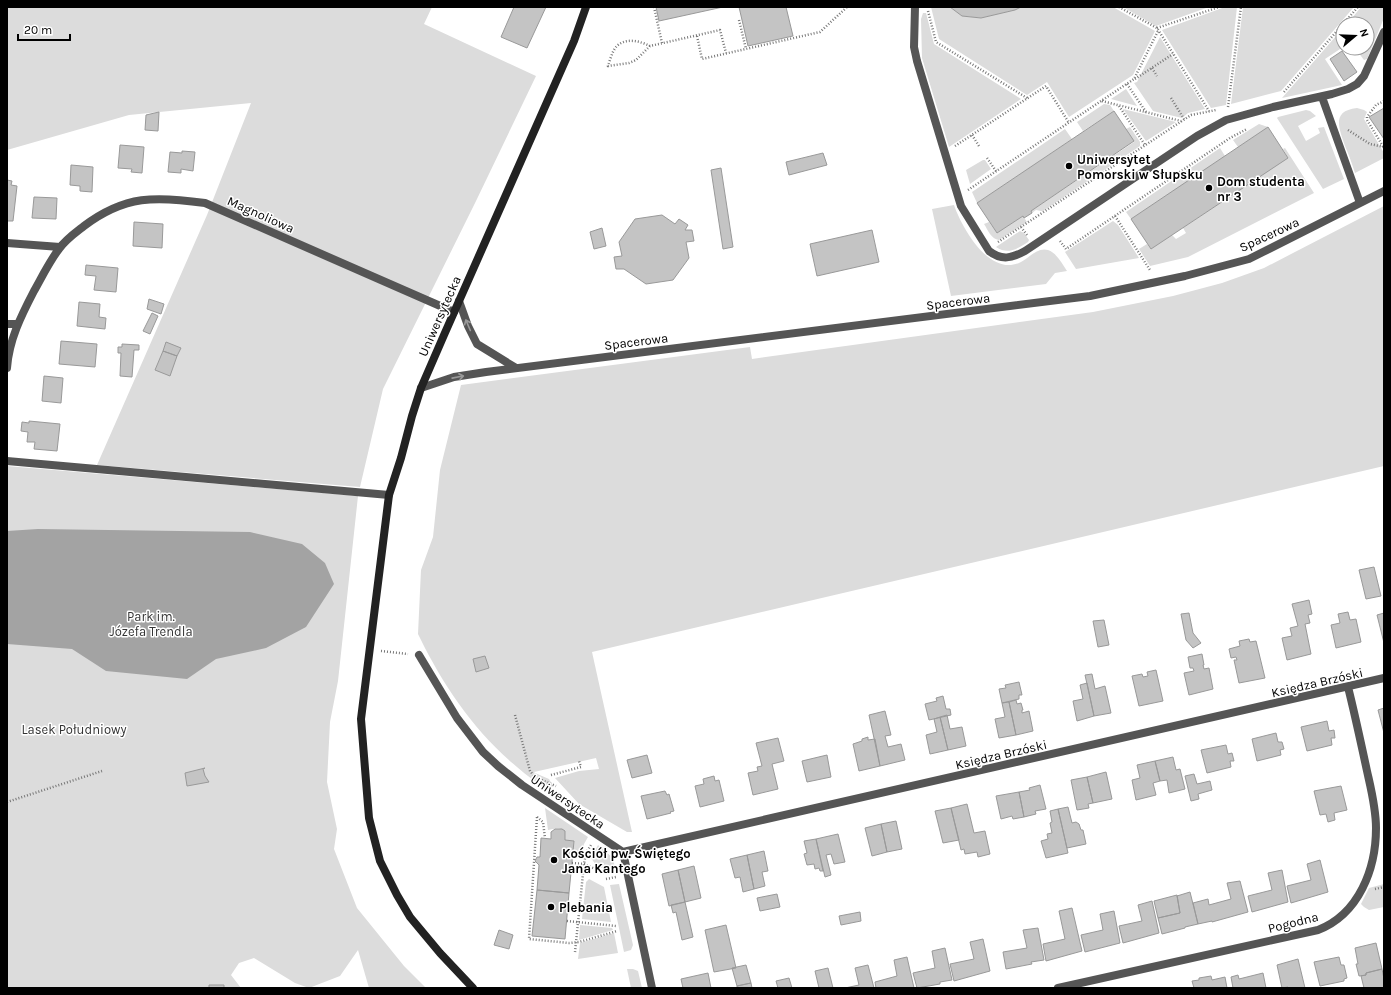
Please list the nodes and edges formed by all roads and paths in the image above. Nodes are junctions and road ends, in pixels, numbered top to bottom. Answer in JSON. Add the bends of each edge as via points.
{"nodes":[{"id":1,"x":586,"y":7,"type":"edge"},
{"id":2,"x":654,"y":7,"type":"edge"},
{"id":3,"x":847,"y":7,"type":"edge"},
{"id":4,"x":915,"y":7,"type":"edge"},
{"id":5,"x":927,"y":7,"type":"edge"},
{"id":6,"x":1119,"y":7,"type":"edge"},
{"id":7,"x":1219,"y":7,"type":"edge"},
{"id":8,"x":1241,"y":7,"type":"edge"},
{"id":9,"x":1358,"y":7,"type":"edge"},
{"id":10,"x":1350,"y":16,"type":"edge"},
{"id":11,"x":739,"y":20,"type":"dead end"},
{"id":12,"x":1158,"y":30,"type":"junction"},
{"id":13,"x":1384,"y":32,"type":"edge"},
{"id":14,"x":1335,"y":33,"type":"edge"},
{"id":15,"x":697,"y":36,"type":"junction"},
{"id":16,"x":662,"y":43,"type":"junction"},
{"id":17,"x":650,"y":46,"type":"junction"},
{"id":18,"x":746,"y":49,"type":"junction"},
{"id":19,"x":726,"y":53,"type":"junction"},
{"id":20,"x":1173,"y":54,"type":"junction"},
{"id":21,"x":1152,"y":68,"type":"junction"},
{"id":22,"x":1157,"y":76,"type":"dead end"},
{"id":23,"x":1134,"y":79,"type":"junction"},
{"id":24,"x":1127,"y":84,"type":"junction"},
{"id":25,"x":1280,"y":96,"type":"dead end"},
{"id":26,"x":1322,"y":97,"type":"junction"},
{"id":27,"x":1027,"y":98,"type":"junction"},
{"id":28,"x":1171,"y":98,"type":"dead end"},
{"id":29,"x":1102,"y":100,"type":"junction"},
{"id":30,"x":1384,"y":101,"type":"edge"},
{"id":31,"x":1118,"y":105,"type":"junction"},
{"id":32,"x":1235,"y":106,"type":"dead end"},
{"id":33,"x":1228,"y":107,"type":"junction"},
{"id":34,"x":1223,"y":108,"type":"dead end"},
{"id":35,"x":1218,"y":109,"type":"dead end"},
{"id":36,"x":1209,"y":111,"type":"junction"},
{"id":37,"x":1146,"y":112,"type":"junction"},
{"id":38,"x":1183,"y":120,"type":"junction"},
{"id":39,"x":1069,"y":123,"type":"junction"},
{"id":40,"x":1247,"y":128,"type":"dead end"},
{"id":41,"x":1344,"y":128,"type":"dead end"},
{"id":42,"x":972,"y":135,"type":"junction"},
{"id":43,"x":1145,"y":145,"type":"junction"},
{"id":44,"x":978,"y":146,"type":"dead end"},
{"id":45,"x":1384,"y":148,"type":"edge"},
{"id":46,"x":945,"y":153,"type":"junction"},
{"id":47,"x":987,"y":158,"type":"dead end"},
{"id":48,"x":996,"y":171,"type":"junction"},
{"id":49,"x":965,"y":191,"type":"dead end"},
{"id":50,"x":1384,"y":191,"type":"edge"},
{"id":51,"x":1360,"y":203,"type":"junction"},
{"id":52,"x":1114,"y":216,"type":"junction"},
{"id":53,"x":1054,"y":232,"type":"junction"},
{"id":54,"x":7,"y":243,"type":"edge"},
{"id":55,"x":996,"y":244,"type":"dead end"},
{"id":56,"x":60,"y":247,"type":"junction"},
{"id":57,"x":1150,"y":271,"type":"dead end"},
{"id":58,"x":459,"y":301,"type":"junction"},
{"id":59,"x":454,"y":312,"type":"junction"},
{"id":60,"x":7,"y":324,"type":"edge"},
{"id":61,"x":17,"y":324,"type":"junction"},
{"id":62,"x":7,"y":368,"type":"edge"},
{"id":63,"x":516,"y":368,"type":"junction"},
{"id":64,"x":421,"y":388,"type":"junction"},
{"id":65,"x":7,"y":461,"type":"edge"},
{"id":66,"x":389,"y":495,"type":"junction"},
{"id":67,"x":369,"y":649,"type":"junction"},
{"id":68,"x":419,"y":655,"type":"joint"},
{"id":69,"x":1384,"y":678,"type":"edge"},
{"id":70,"x":1348,"y":687,"type":"junction"},
{"id":71,"x":515,"y":715,"type":"dead end"},
{"id":72,"x":580,"y":761,"type":"dead end"},
{"id":73,"x":102,"y":771,"type":"dead end"},
{"id":74,"x":551,"y":776,"type":"dead end"},
{"id":75,"x":556,"y":786,"type":"dead end"},
{"id":76,"x":7,"y":802,"type":"edge"},
{"id":77,"x":546,"y":838,"type":"dead end"},
{"id":78,"x":623,"y":852,"type":"junction"},
{"id":79,"x":586,"y":853,"type":"dead end"},
{"id":80,"x":572,"y":863,"type":"dead end"},
{"id":81,"x":584,"y":864,"type":"junction"},
{"id":82,"x":604,"y":873,"type":"dead end"},
{"id":83,"x":617,"y":877,"type":"dead end"},
{"id":84,"x":606,"y":880,"type":"dead end"},
{"id":85,"x":566,"y":921,"type":"dead end"},
{"id":86,"x":578,"y":922,"type":"junction"},
{"id":87,"x":616,"y":926,"type":"dead end"},
{"id":88,"x":617,"y":931,"type":"dead end"},
{"id":89,"x":577,"y":942,"type":"junction"},
{"id":90,"x":575,"y":952,"type":"dead end"},
{"id":91,"x":473,"y":988,"type":"edge"},
{"id":92,"x":652,"y":988,"type":"edge"},
{"id":93,"x":1058,"y":988,"type":"edge"}],
"edges":[{"from":1,"to":58,"type":"main road","name":"Uniwersytecka","via":[[574,41]]},
{"from":2,"to":16,"type":"path"},
{"from":3,"to":18,"type":"path","via":[[820,32]]},
{"from":4,"to":46,"type":"street","via":[[914,47]]},
{"from":5,"to":27,"type":"path","via":[[936,42]]},
{"from":6,"to":12,"type":"path"},
{"from":7,"to":12,"type":"path"},
{"from":8,"to":33,"type":"path"},
{"from":9,"to":10,"type":"path"},
{"from":11,"to":18,"type":"path"},
{"from":12,"to":20,"type":"path"},
{"from":12,"to":23,"type":"path"},
{"from":13,"to":26,"type":"street","via":[[1358,84]]},
{"from":14,"to":25,"type":"path"},
{"from":15,"to":16,"type":"path"},
{"from":15,"to":19,"type":"path","via":[[720,30]]},
{"from":15,"to":19,"type":"path","via":[[702,59]]},
{"from":16,"to":17,"type":"path"},
{"from":17,"to":17,"type":"path","via":[[636,60],[608,66],[616,46],[622,43],[635,40]]},
{"from":18,"to":19,"type":"path"},
{"from":20,"to":21,"type":"path"},
{"from":20,"to":36,"type":"path"},
{"from":21,"to":22,"type":"path"},
{"from":21,"to":23,"type":"path"},
{"from":23,"to":24,"type":"path"},
{"from":24,"to":29,"type":"path"},
{"from":24,"to":37,"type":"path"},
{"from":26,"to":51,"type":"street"},
{"from":26,"to":53,"type":"street","via":[[1226,120],[1197,136]]},
{"from":27,"to":39,"type":"path","via":[[1046,86]]},
{"from":27,"to":42,"type":"path"},
{"from":28,"to":38,"type":"path"},
{"from":29,"to":31,"type":"path"},
{"from":29,"to":39,"type":"path"},
{"from":30,"to":45,"type":"path","via":[[1376,105],[1367,117]]},
{"from":31,"to":37,"type":"path"},
{"from":31,"to":43,"type":"path"},
{"from":32,"to":33,"type":"path"},
{"from":33,"to":34,"type":"path"},
{"from":35,"to":36,"type":"path"},
{"from":36,"to":38,"type":"path","via":[[1190,115]]},
{"from":37,"to":38,"type":"path"},
{"from":38,"to":43,"type":"path"},
{"from":39,"to":48,"type":"path"},
{"from":40,"to":52,"type":"path"},
{"from":41,"to":45,"type":"path","via":[[1370,144]]},
{"from":42,"to":44,"type":"path"},
{"from":42,"to":46,"type":"path"},
{"from":43,"to":55,"type":"path"},
{"from":46,"to":53,"type":"street","via":[[960,206],[989,251],[1003,258],[1018,255]]},
{"from":47,"to":48,"type":"path"},
{"from":48,"to":49,"type":"path"},
{"from":50,"to":51,"type":"street","name":"Spacerowa"},
{"from":51,"to":63,"type":"street","name":"Spacerowa","via":[[1249,259],[1185,276],[1082,298]]},
{"from":52,"to":53,"type":"path","via":[[1066,249]]},
{"from":52,"to":57,"type":"path"},
{"from":54,"to":56,"type":"street"},
{"from":56,"to":59,"type":"street","name":"Magnoliowa","via":[[96,217],[134,200],[162,199],[205,203]]},
{"from":56,"to":61,"type":"street","name":"Magnoliowa"},
{"from":58,"to":59,"type":"main road","name":"Uniwersytecka"},
{"from":63,"to":58,"type":"street","one_way":true,"via":[[477,344]]},
{"from":59,"to":64,"type":"main road","name":"Uniwersytecka"},
{"from":60,"to":61,"type":"street"},
{"from":61,"to":62,"type":"street","name":"Magnoliowa"},
{"from":64,"to":63,"type":"street","name":"Spacerowa","one_way":true,"via":[[454,377]]},
{"from":64,"to":66,"type":"main road","name":"Uniwersytecka"},
{"from":65,"to":66,"type":"street"},
{"from":66,"to":67,"type":"main road","name":"Uniwersytecka"},
{"from":67,"to":68,"type":"path"},
{"from":67,"to":91,"type":"main road","name":"Uniwersytecka","via":[[361,719],[369,818],[380,861],[410,916]]},
{"from":68,"to":78,"type":"street","name":"Uniwersytecka","via":[[457,718],[483,752],[522,785]]},
{"from":69,"to":70,"type":"street","name":"Księdza Brzóski"},
{"from":70,"to":78,"type":"street","name":"Księdza Brzóski"},
{"from":70,"to":93,"type":"street","name":"Pogodna","via":[[1373,801],[1376,829],[1374,854],[1366,881],[1345,914],[1318,930]]},
{"from":71,"to":75,"type":"path","via":[[530,771],[540,780]]},
{"from":72,"to":74,"type":"path","via":[[581,767]]},
{"from":73,"to":76,"type":"path"},
{"from":77,"to":89,"type":"path","via":[[543,822],[537,816],[529,938]]},
{"from":78,"to":92,"type":"street"},
{"from":79,"to":81,"type":"path"},
{"from":80,"to":81,"type":"path"},
{"from":81,"to":82,"type":"path"},
{"from":81,"to":86,"type":"path"},
{"from":83,"to":84,"type":"path"},
{"from":85,"to":86,"type":"path"},
{"from":86,"to":87,"type":"path"},
{"from":86,"to":89,"type":"path"},
{"from":88,"to":89,"type":"path"},
{"from":89,"to":90,"type":"path"}]}
